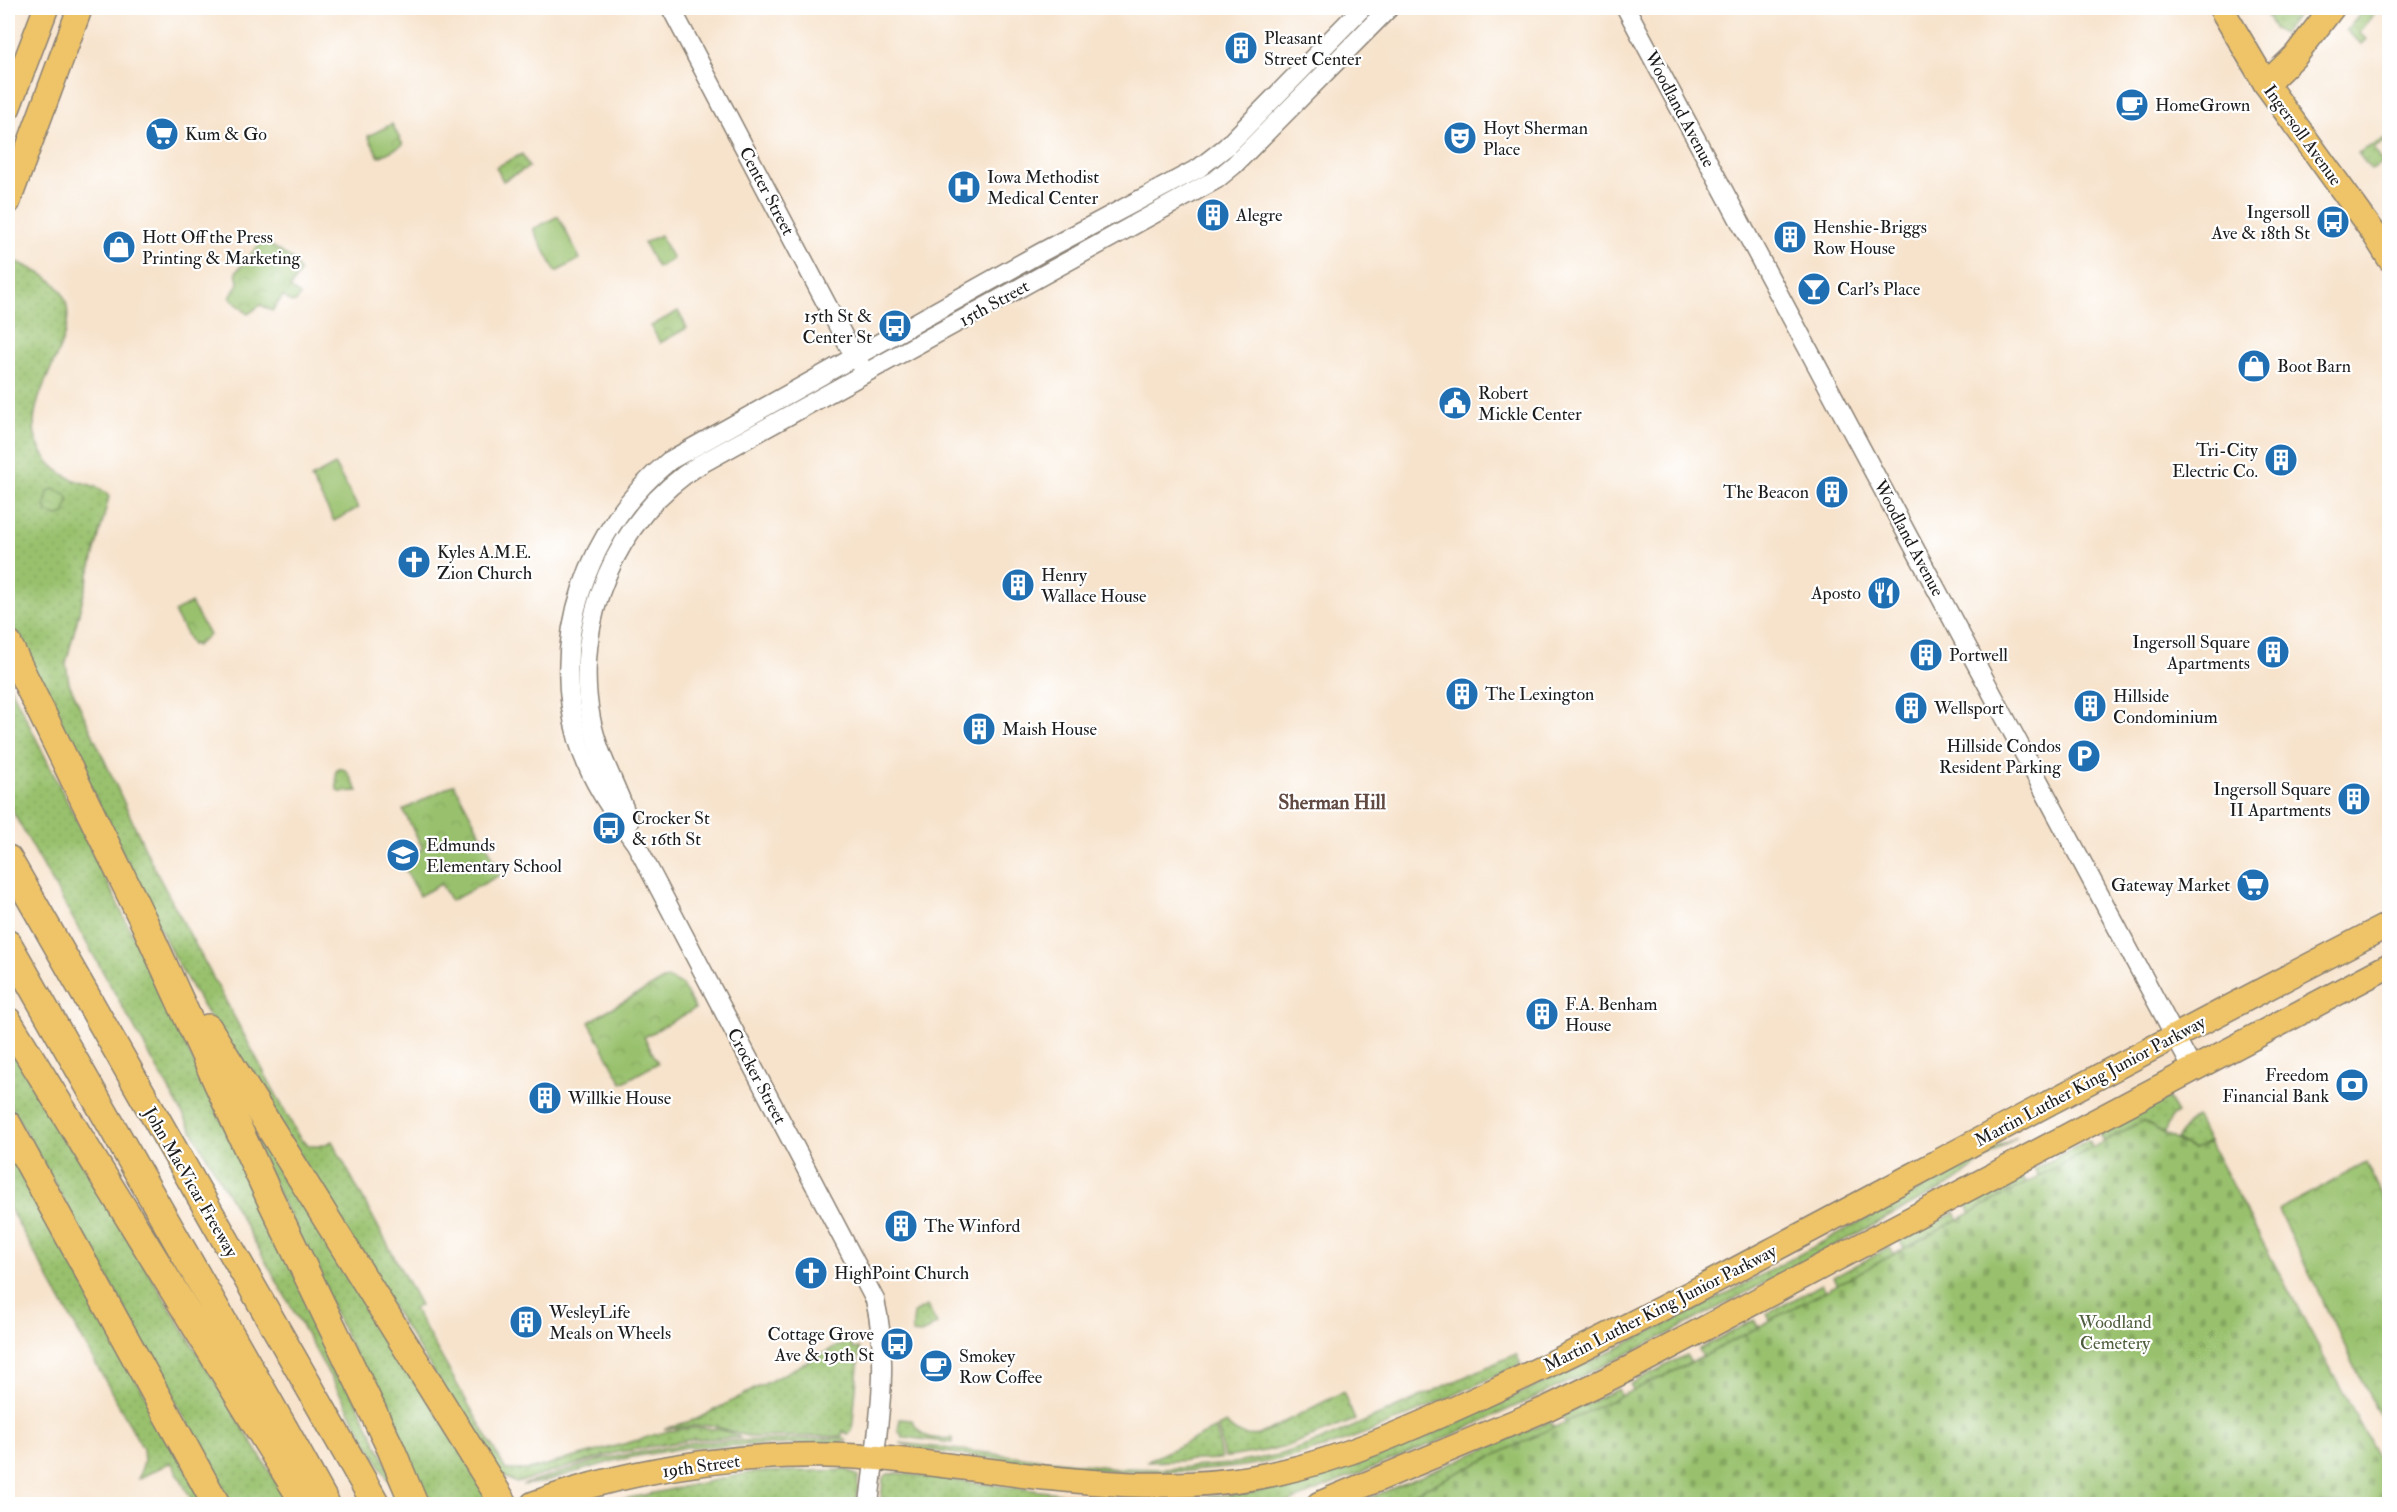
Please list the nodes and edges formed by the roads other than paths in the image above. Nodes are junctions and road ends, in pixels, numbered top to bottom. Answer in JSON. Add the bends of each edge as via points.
{"nodes":[{"id":1,"x":46,"y":8,"type":"edge"},
{"id":2,"x":80,"y":8,"type":"edge"},
{"id":3,"x":671,"y":8,"type":"edge"},
{"id":4,"x":1362,"y":8,"type":"edge"},
{"id":5,"x":1389,"y":8,"type":"edge"},
{"id":6,"x":1626,"y":8,"type":"edge"},
{"id":7,"x":2221,"y":8,"type":"edge"},
{"id":8,"x":2331,"y":8,"type":"edge"},
{"id":9,"x":2266,"y":84,"type":"junction"},
{"id":10,"x":8,"y":108,"type":"edge"},
{"id":11,"x":8,"y":202,"type":"edge"},
{"id":12,"x":2387,"y":250,"type":"edge"},
{"id":13,"x":856,"y":357,"type":"junction"},
{"id":14,"x":866,"y":374,"type":"junction"},
{"id":15,"x":582,"y":585,"type":"joint"},
{"id":16,"x":602,"y":588,"type":"joint"},
{"id":17,"x":8,"y":644,"type":"edge"},
{"id":18,"x":636,"y":844,"type":"junction"},
{"id":19,"x":8,"y":859,"type":"edge"},
{"id":20,"x":144,"y":922,"type":"junction"},
{"id":21,"x":2390,"y":924,"type":"edge"},
{"id":22,"x":8,"y":944,"type":"edge"},
{"id":23,"x":2390,"y":965,"type":"edge"},
{"id":24,"x":8,"y":1021,"type":"edge"},
{"id":25,"x":2175,"y":1035,"type":"junction"},
{"id":26,"x":2192,"y":1068,"type":"junction"},
{"id":27,"x":8,"y":1125,"type":"edge"},
{"id":28,"x":874,"y":1457,"type":"junction"},
{"id":29,"x":216,"y":1504,"type":"edge"},
{"id":30,"x":305,"y":1504,"type":"edge"},
{"id":31,"x":326,"y":1504,"type":"edge"},
{"id":32,"x":376,"y":1504,"type":"edge"},
{"id":33,"x":414,"y":1504,"type":"edge"},
{"id":34,"x":504,"y":1504,"type":"edge"},
{"id":35,"x":533,"y":1504,"type":"edge"},
{"id":36,"x":869,"y":1504,"type":"edge"},
{"id":37,"x":1319,"y":1504,"type":"edge"}],
"edges":[{"from":1,"to":10,"type":"main road"},
{"from":2,"to":11,"type":"main road"},
{"from":3,"to":13,"type":"street","name":"Center Street"},
{"from":4,"to":13,"type":"street","name":"15th Street","via":[[1226,147],[1199,168]]},
{"from":5,"to":14,"type":"street","name":"15th Street","via":[[1216,179]]},
{"from":6,"to":25,"type":"street","name":"Woodland Avenue"},
{"from":7,"to":9,"type":"main road","name":"Ingersoll Avenue"},
{"from":8,"to":9,"type":"main road","via":[[2296,55]]},
{"from":9,"to":12,"type":"main road","name":"Ingersoll Avenue"},
{"from":13,"to":14,"type":"street","name":"Center Street"},
{"from":13,"to":15,"type":"street","name":"15th Street","via":[[663,466],[616,516]]},
{"from":14,"to":16,"type":"street","name":"15th Street","via":[[682,476],[646,509],[633,527]]},
{"from":15,"to":18,"type":"street","name":"Crocker Street","via":[[569,661],[573,719],[598,788]]},
{"from":16,"to":18,"type":"street","name":"Crocker Street","via":[[590,636],[587,695],[597,744]]},
{"from":17,"to":20,"type":"highway"},
{"from":18,"to":28,"type":"street","name":"Crocker Street","via":[[871,1290],[877,1310],[881,1365]]},
{"from":19,"to":32,"type":"highway","name":"John MacVicar Freeway"},
{"from":20,"to":33,"type":"highway"},
{"from":20,"to":34,"type":"highway"},
{"from":21,"to":25,"type":"main road","name":"Martin Luther King Junior Parkway"},
{"from":22,"to":31,"type":"highway"},
{"from":23,"to":26,"type":"main road","name":"Martin Luther King Junior Parkway"},
{"from":24,"to":30,"type":"highway"},
{"from":25,"to":26,"type":"street","name":"Woodland Avenue"},
{"from":25,"to":28,"type":"main road","name":"Martin Luther King Junior Parkway","via":[[1654,1313],[1519,1379],[1349,1453],[1248,1479],[1153,1486],[1092,1483]]},
{"from":26,"to":37,"type":"main road","name":"Martin Luther King Junior Parkway","via":[[1628,1369],[1538,1413]]},
{"from":27,"to":29,"type":"highway"},
{"from":28,"to":35,"type":"main road","name":"19th Street","via":[[785,1457],[672,1468]]},
{"from":28,"to":36,"type":"street","name":"Crocker Street"}]}
